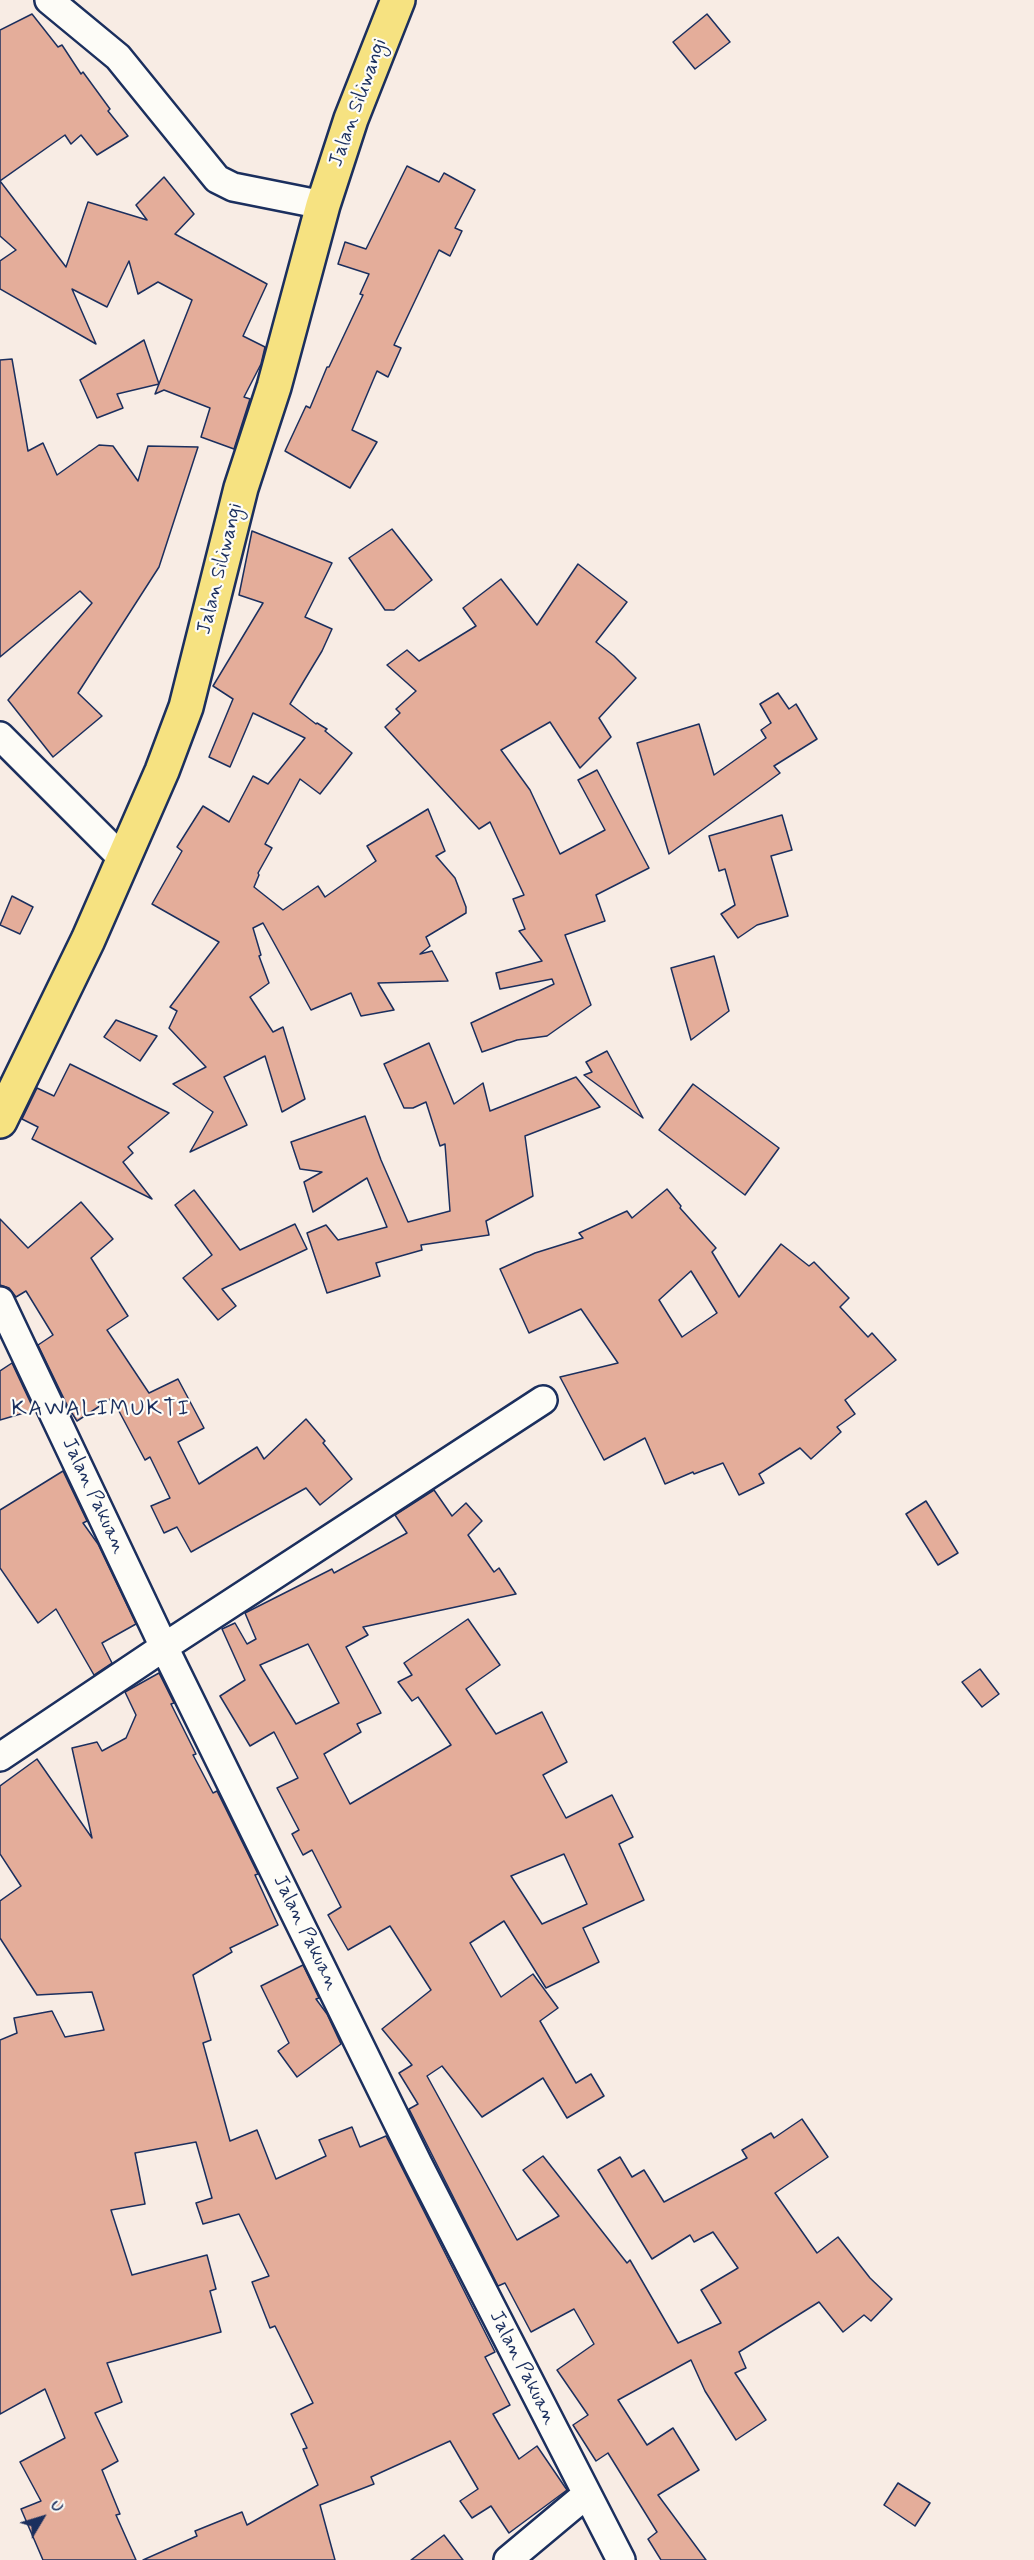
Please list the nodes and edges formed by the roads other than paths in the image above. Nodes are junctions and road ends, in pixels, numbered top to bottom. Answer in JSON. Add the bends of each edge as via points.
{"nodes":[{"id":1,"x":48,"y":0,"type":"edge"},
{"id":2,"x":398,"y":0,"type":"edge"},
{"id":3,"x":323,"y":205,"type":"junction"},
{"id":4,"x":0,"y":736,"type":"edge"},
{"id":5,"x":124,"y":860,"type":"junction"},
{"id":6,"x":0,"y":1121,"type":"edge"},
{"id":7,"x":0,"y":1301,"type":"edge"},
{"id":8,"x":543,"y":1400,"type":"dead end"},
{"id":9,"x":164,"y":1647,"type":"junction"},
{"id":10,"x":0,"y":1757,"type":"edge"},
{"id":11,"x":587,"y":2494,"type":"junction"},
{"id":12,"x":508,"y":2560,"type":"edge"},
{"id":13,"x":621,"y":2560,"type":"edge"}],
"edges":[{"from":1,"to":3,"type":"street","via":[[111,50],[217,179],[233,188]]},
{"from":2,"to":3,"type":"highway","name":"Jalan Siliwangi","via":[[351,119]]},
{"from":3,"to":5,"type":"highway","name":"Jalan Siliwangi","via":[[274,387],[241,488],[186,707]]},
{"from":4,"to":5,"type":"street"},
{"from":5,"to":6,"type":"highway","name":"Jalan Siliwangi"},
{"from":7,"to":9,"type":"street","name":"Jalan Pakuan"},
{"from":8,"to":9,"type":"street"},
{"from":9,"to":10,"type":"street"},
{"from":9,"to":11,"type":"street","name":"Jalan Pakuan","via":[[418,2164]]},
{"from":11,"to":12,"type":"street"},
{"from":11,"to":13,"type":"street","name":"Jalan Pakuan"}]}
